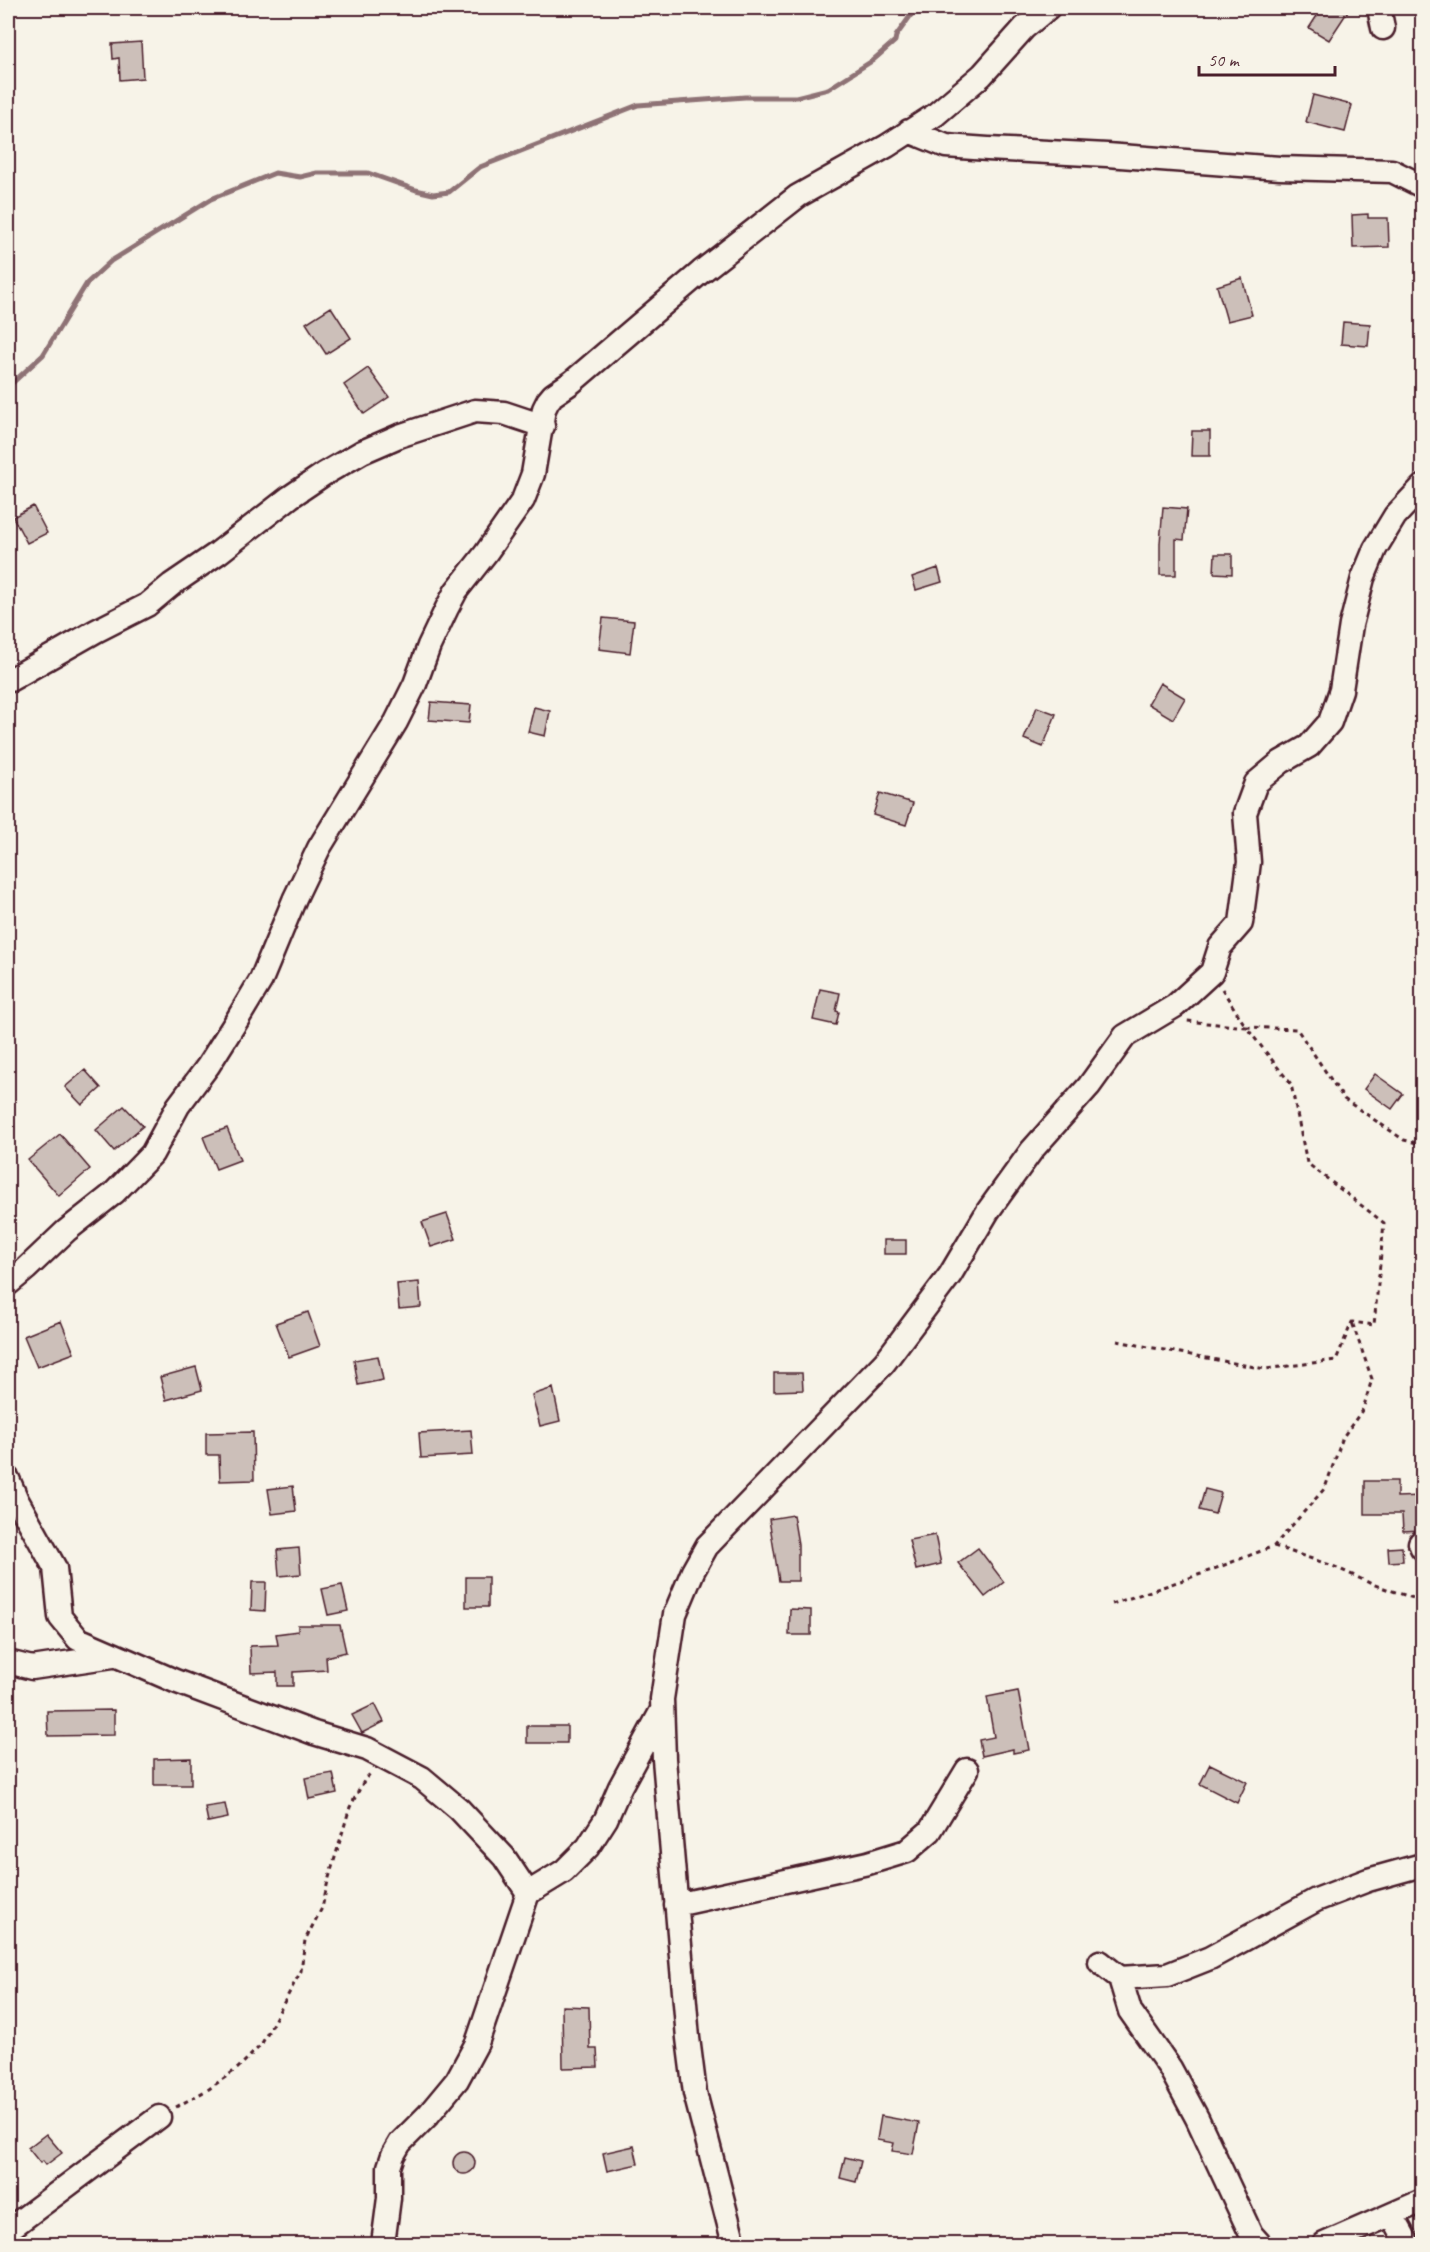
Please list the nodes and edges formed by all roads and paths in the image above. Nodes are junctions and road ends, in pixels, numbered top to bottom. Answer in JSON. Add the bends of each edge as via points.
{"nodes":[{"id":1,"x":1048,"y":8,"type":"edge"},
{"id":2,"x":909,"y":131,"type":"junction"},
{"id":3,"x":1422,"y":186,"type":"edge"},
{"id":4,"x":543,"y":426,"type":"junction"},
{"id":5,"x":1422,"y":487,"type":"edge"},
{"id":6,"x":8,"y":681,"type":"edge"},
{"id":7,"x":1212,"y":972,"type":"junction"},
{"id":8,"x":1156,"y":1018,"type":"junction"},
{"id":9,"x":1246,"y":1027,"type":"junction"},
{"id":10,"x":1422,"y":1144,"type":"edge"},
{"id":11,"x":8,"y":1284,"type":"edge"},
{"id":12,"x":1352,"y":1322,"type":"junction"},
{"id":13,"x":1117,"y":1341,"type":"dead end"},
{"id":14,"x":8,"y":1479,"type":"edge"},
{"id":15,"x":1274,"y":1546,"type":"junction"},
{"id":16,"x":1422,"y":1601,"type":"edge"},
{"id":17,"x":1112,"y":1604,"type":"dead end"},
{"id":18,"x":113,"y":1656,"type":"junction"},
{"id":19,"x":8,"y":1662,"type":"edge"},
{"id":20,"x":663,"y":1709,"type":"junction"},
{"id":21,"x":386,"y":1758,"type":"junction"},
{"id":22,"x":967,"y":1770,"type":"dead end"},
{"id":23,"x":1422,"y":1865,"type":"edge"},
{"id":24,"x":528,"y":1893,"type":"junction"},
{"id":25,"x":676,"y":1905,"type":"junction"},
{"id":26,"x":1100,"y":1962,"type":"dead end"},
{"id":27,"x":1120,"y":1978,"type":"junction"},
{"id":28,"x":159,"y":2117,"type":"joint"},
{"id":29,"x":1422,"y":2201,"type":"edge"},
{"id":30,"x":1392,"y":2215,"type":"junction"},
{"id":31,"x":8,"y":2230,"type":"edge"},
{"id":32,"x":383,"y":2244,"type":"edge"},
{"id":33,"x":734,"y":2244,"type":"edge"},
{"id":34,"x":1260,"y":2244,"type":"edge"},
{"id":35,"x":1324,"y":2244,"type":"edge"},
{"id":36,"x":1408,"y":2244,"type":"edge"}],
"edges":[{"from":1,"to":2,"type":"street","via":[[1024,28],[982,75],[935,115]]},
{"from":2,"to":3,"type":"street","via":[[946,146],[988,150],[1392,171]]},
{"from":2,"to":4,"type":"street","via":[[798,196],[701,272],[553,395],[544,410]]},
{"from":4,"to":6,"type":"street","via":[[504,413],[475,411],[362,452],[290,497],[147,605]]},
{"from":4,"to":11,"type":"street","via":[[523,500],[456,591],[401,713],[319,848],[261,980],[232,1029],[178,1106],[152,1154]]},
{"from":5,"to":7,"type":"street","via":[[1395,516],[1363,578],[1341,690],[1330,722],[1309,746],[1256,783],[1245,813],[1248,862],[1242,923],[1220,947]]},
{"from":7,"to":8,"type":"street"},
{"from":7,"to":9,"type":"path"},
{"from":8,"to":9,"type":"path"},
{"from":8,"to":20,"type":"street","via":[[1125,1036],[1089,1086],[1032,1150],[988,1211],[950,1275],[884,1363],[707,1546],[675,1614]]},
{"from":9,"to":10,"type":"path","via":[[1297,1029],[1344,1099],[1404,1140]]},
{"from":9,"to":12,"type":"path","via":[[1291,1084],[1307,1163],[1384,1223],[1374,1325]]},
{"from":12,"to":13,"type":"path","via":[[1336,1360],[1265,1369]]},
{"from":12,"to":15,"type":"path","via":[[1372,1379],[1363,1409],[1343,1437],[1325,1488]]},
{"from":14,"to":18,"type":"street","via":[[56,1568],[60,1617],[78,1639]]},
{"from":15,"to":16,"type":"path"},
{"from":15,"to":17,"type":"path"},
{"from":18,"to":19,"type":"street","via":[[32,1668]]},
{"from":18,"to":21,"type":"street"},
{"from":20,"to":24,"type":"street","via":[[588,1847],[564,1871]]},
{"from":20,"to":25,"type":"street"},
{"from":21,"to":24,"type":"street","via":[[422,1778],[459,1809],[504,1857]]},
{"from":21,"to":28,"type":"path","via":[[365,1779],[350,1807],[322,1908],[305,1940],[301,1971],[261,2045],[219,2082]]},
{"from":22,"to":25,"type":"street","via":[[930,1831],[907,1851]]},
{"from":23,"to":27,"type":"street","via":[[1316,1900],[1210,1958],[1167,1975]]},
{"from":24,"to":32,"type":"street","via":[[477,2043],[457,2080],[393,2155]]},
{"from":25,"to":33,"type":"street","via":[[695,2094]]},
{"from":26,"to":27,"type":"street"},
{"from":27,"to":34,"type":"street","via":[[1130,2011],[1170,2068],[1251,2234]]},
{"from":28,"to":31,"type":"street"},
{"from":29,"to":30,"type":"street"},
{"from":30,"to":35,"type":"street"},
{"from":30,"to":36,"type":"street"}]}
